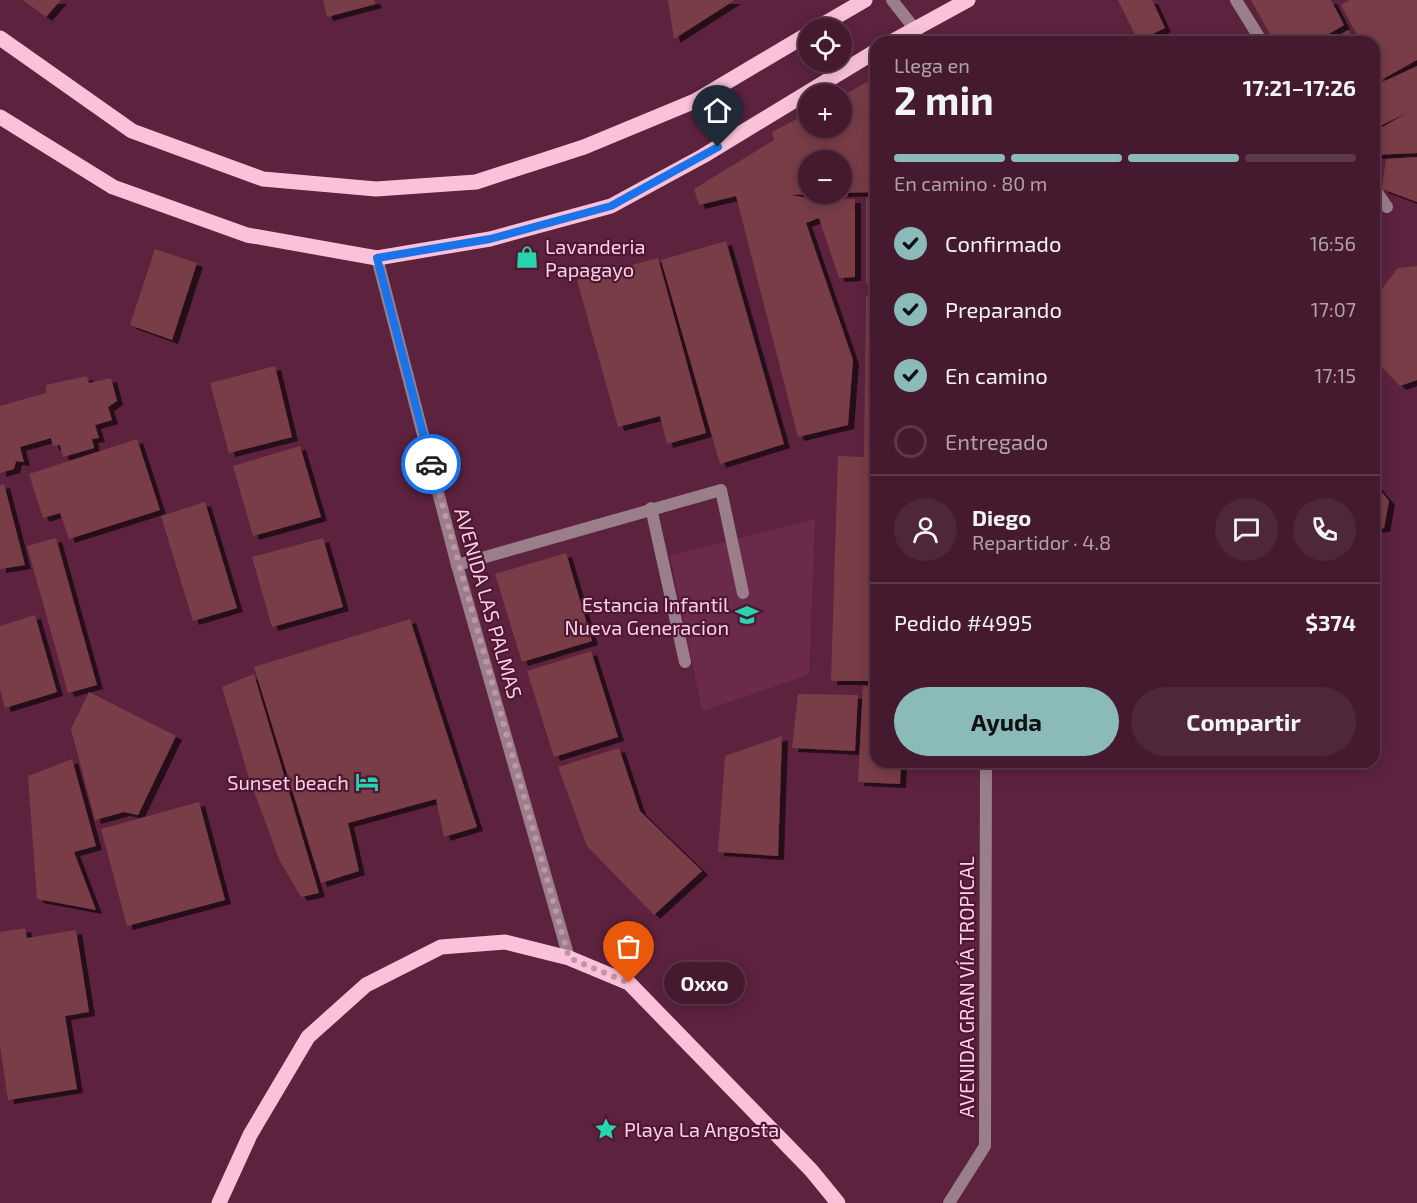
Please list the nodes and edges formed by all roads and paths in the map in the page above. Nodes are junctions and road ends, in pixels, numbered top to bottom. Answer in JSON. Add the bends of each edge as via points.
{"nodes":[{"id":1,"x":865,"y":0,"type":"edge"},
{"id":2,"x":892,"y":0,"type":"edge"},
{"id":3,"x":968,"y":0,"type":"edge"},
{"id":4,"x":1236,"y":0,"type":"edge"},
{"id":5,"x":834,"y":18,"type":"edge"},
{"id":6,"x":917,"y":35,"type":"edge"},
{"id":7,"x":1258,"y":36,"type":"edge"},
{"id":8,"x":0,"y":38,"type":"edge"},
{"id":9,"x":798,"y":40,"type":"edge"},
{"id":10,"x":870,"y":55,"type":"edge"},
{"id":11,"x":0,"y":117,"type":"edge"},
{"id":12,"x":1380,"y":197,"type":"edge"},
{"id":13,"x":1387,"y":207,"type":"dead end"},
{"id":14,"x":377,"y":258,"type":"junction"},
{"id":15,"x":651,"y":508,"type":"junction"},
{"id":16,"x":457,"y":565,"type":"junction"},
{"id":17,"x":743,"y":593,"type":"dead end"},
{"id":18,"x":685,"y":662,"type":"dead end"},
{"id":19,"x":986,"y":768,"type":"edge"},
{"id":20,"x":569,"y":958,"type":"junction"},
{"id":21,"x":219,"y":1203,"type":"edge"},
{"id":22,"x":838,"y":1203,"type":"edge"},
{"id":23,"x":949,"y":1203,"type":"edge"}],
"edges":[{"from":1,"to":5,"type":"main road"},
{"from":2,"to":6,"type":"street"},
{"from":3,"to":6,"type":"main road"},
{"from":4,"to":7,"type":"street"},
{"from":8,"to":9,"type":"main road","via":[[132,131],[263,179],[376,189],[476,182],[584,147],[696,101]]},
{"from":10,"to":14,"type":"main road","via":[[703,156],[611,206],[490,239]]},
{"from":11,"to":14,"type":"main road","via":[[113,187],[247,235]]},
{"from":12,"to":13,"type":"street"},
{"from":14,"to":16,"type":"street","name":"AVENIDA LAS PALMAS"},
{"from":15,"to":16,"type":"street"},
{"from":15,"to":17,"type":"street","via":[[721,490]]},
{"from":15,"to":18,"type":"street"},
{"from":16,"to":20,"type":"street","name":"AVENIDA LAS PALMAS"},
{"from":19,"to":23,"type":"street","name":"AVENIDA GRAN VÍA TROPICAL","via":[[984,1146]]},
{"from":20,"to":21,"type":"main road","via":[[505,942],[441,947],[366,985],[308,1037],[250,1135]]},
{"from":20,"to":22,"type":"main road","via":[[629,983],[811,1170]]}]}
